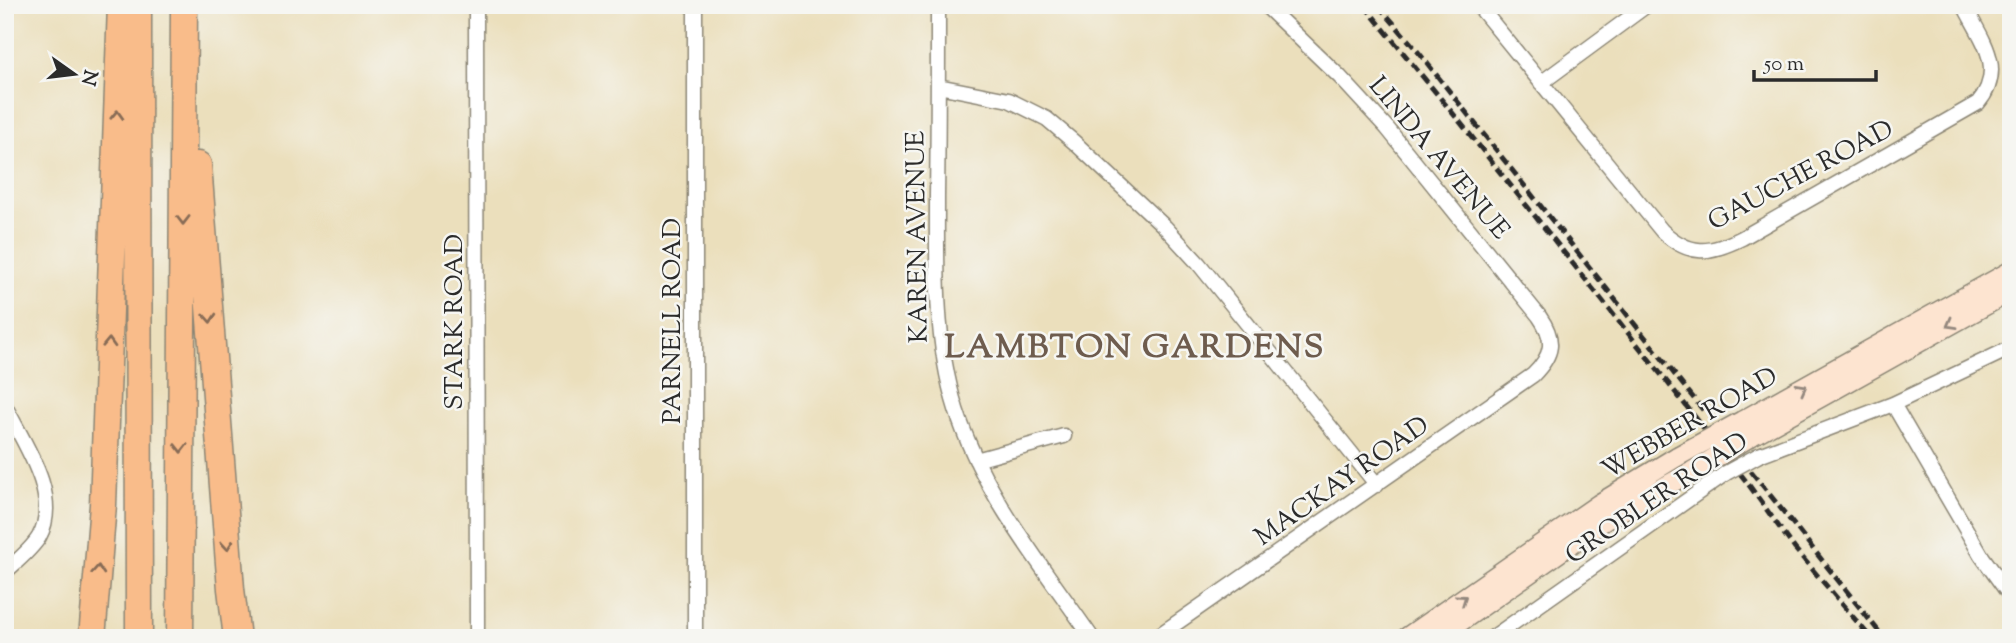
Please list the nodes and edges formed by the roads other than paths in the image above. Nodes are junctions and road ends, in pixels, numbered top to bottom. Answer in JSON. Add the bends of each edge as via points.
{"nodes":[{"id":1,"x":121,"y":5,"type":"edge"},
{"id":2,"x":138,"y":5,"type":"edge"},
{"id":3,"x":184,"y":5,"type":"edge"},
{"id":4,"x":476,"y":5,"type":"edge"},
{"id":5,"x":695,"y":5,"type":"edge"},
{"id":6,"x":938,"y":5,"type":"edge"},
{"id":7,"x":1265,"y":5,"type":"edge"},
{"id":8,"x":1478,"y":5,"type":"edge"},
{"id":9,"x":1647,"y":5,"type":"edge"},
{"id":10,"x":1964,"y":5,"type":"edge"},
{"id":11,"x":184,"y":80,"type":"junction"},
{"id":12,"x":1541,"y":83,"type":"junction"},
{"id":13,"x":938,"y":86,"type":"junction"},
{"id":14,"x":2011,"y":271,"type":"edge"},
{"id":15,"x":2011,"y":291,"type":"edge"},
{"id":16,"x":2011,"y":348,"type":"edge"},
{"id":17,"x":1548,"y":356,"type":"joint"},
{"id":18,"x":1893,"y":404,"type":"junction"},
{"id":19,"x":5,"y":406,"type":"edge"},
{"id":20,"x":1746,"y":428,"type":"junction"},
{"id":21,"x":1064,"y":436,"type":"dead end"},
{"id":22,"x":976,"y":460,"type":"junction"},
{"id":23,"x":1377,"y":485,"type":"junction"},
{"id":24,"x":5,"y":572,"type":"edge"},
{"id":25,"x":2011,"y":597,"type":"edge"},
{"id":26,"x":92,"y":638,"type":"edge"},
{"id":27,"x":139,"y":638,"type":"edge"},
{"id":28,"x":180,"y":638,"type":"edge"},
{"id":29,"x":237,"y":638,"type":"edge"},
{"id":30,"x":477,"y":638,"type":"edge"},
{"id":31,"x":695,"y":638,"type":"edge"},
{"id":32,"x":1092,"y":638,"type":"edge"},
{"id":33,"x":1155,"y":638,"type":"edge"},
{"id":34,"x":1406,"y":638,"type":"edge"},
{"id":35,"x":1437,"y":638,"type":"edge"},
{"id":36,"x":1492,"y":638,"type":"edge"}],
"edges":[{"from":26,"to":1,"type":"highway","one_way":true,"via":[[103,505]]},
{"from":2,"to":27,"type":"highway"},
{"from":3,"to":11,"type":"highway"},
{"from":4,"to":30,"type":"street","name":"STARK ROAD"},
{"from":5,"to":31,"type":"street","name":"PARNELL ROAD"},
{"from":6,"to":13,"type":"street","name":"KAREN AVENUE"},
{"from":7,"to":17,"type":"street","name":"LINDA AVENUE","via":[[1387,128],[1522,294],[1548,330]]},
{"from":8,"to":12,"type":"street","name":"GAUCHE ROAD"},
{"from":9,"to":12,"type":"street"},
{"from":10,"to":12,"type":"street","name":"GAUCHE ROAD","via":[[1992,63],[1992,81],[1978,103],[1742,238],[1703,251],[1683,246],[1662,232]]},
{"from":11,"to":28,"type":"highway","one_way":true},
{"from":11,"to":29,"type":"highway","one_way":true,"via":[[200,187]]},
{"from":13,"to":22,"type":"street","name":"KAREN AVENUE","via":[[940,331],[949,386]]},
{"from":13,"to":23,"type":"street","via":[[1009,100],[1047,120],[1074,142],[1199,264]]},
{"from":20,"to":14,"type":"main road","name":"WEBBER ROAD","one_way":true},
{"from":15,"to":20,"type":"main road","name":"WEBBER ROAD","one_way":true},
{"from":16,"to":18,"type":"street","name":"GROBLER ROAD"},
{"from":17,"to":23,"type":"street","name":"MACKAY ROAD","via":[[1533,375]]},
{"from":18,"to":25,"type":"street","via":[[1981,555]]},
{"from":18,"to":36,"type":"street","name":"GROBLER ROAD","bridge":true,"via":[[1759,455],[1726,473]]},
{"from":19,"to":24,"type":"street","via":[[47,496],[39,537]]},
{"from":34,"to":20,"type":"main road","name":"WEBBER ROAD","one_way":true,"bridge":true,"via":[[1599,503],[1678,456]]},
{"from":20,"to":35,"type":"main road","name":"WEBBER ROAD","bridge":true,"via":[[1693,471],[1608,518]]},
{"from":21,"to":22,"type":"street"},
{"from":22,"to":32,"type":"street","name":"KAREN AVENUE","via":[[1019,536]]},
{"from":23,"to":33,"type":"street","name":"MACKAY ROAD"}]}
